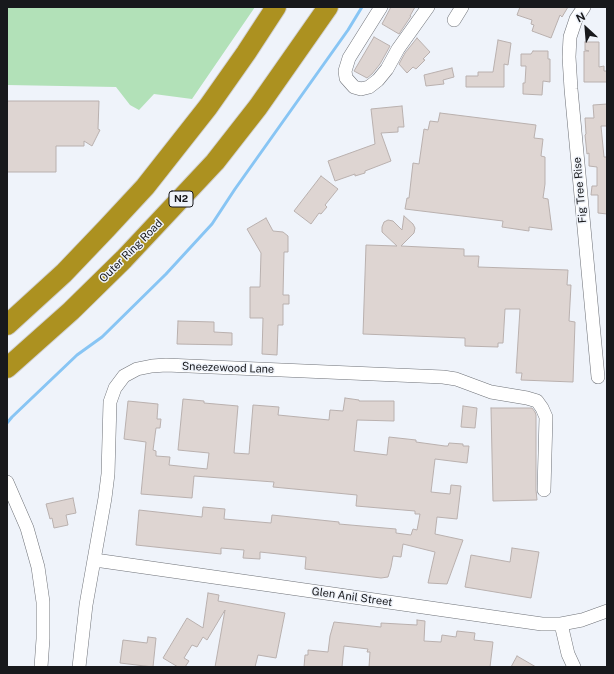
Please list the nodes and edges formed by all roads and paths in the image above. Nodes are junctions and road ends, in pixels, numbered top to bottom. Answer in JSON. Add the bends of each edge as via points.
{"nodes":[{"id":1,"x":276,"y":7,"type":"edge"},
{"id":2,"x":328,"y":7,"type":"edge"},
{"id":3,"x":381,"y":7,"type":"edge"},
{"id":4,"x":428,"y":7,"type":"edge"},
{"id":5,"x":462,"y":7,"type":"edge"},
{"id":6,"x":584,"y":7,"type":"edge"},
{"id":7,"x":454,"y":20,"type":"dead end"},
{"id":8,"x":7,"y":324,"type":"edge"},
{"id":9,"x":7,"y":368,"type":"edge"},
{"id":10,"x":598,"y":377,"type":"dead end"},
{"id":11,"x":7,"y":482,"type":"edge"},
{"id":12,"x":544,"y":490,"type":"dead end"},
{"id":13,"x":95,"y":560,"type":"junction"},
{"id":14,"x":607,"y":611,"type":"edge"},
{"id":15,"x":561,"y":624,"type":"junction"},
{"id":16,"x":41,"y":667,"type":"edge"},
{"id":17,"x":79,"y":667,"type":"edge"},
{"id":18,"x":574,"y":667,"type":"edge"}],
"edges":[{"from":1,"to":8,"type":"highway","via":[[208,107],[145,187],[64,273]]},
{"from":2,"to":9,"type":"highway","name":"Outer Ring Road","number":"N2","via":[[258,107],[215,162],[124,259]]},
{"from":3,"to":4,"type":"street","via":[[349,58],[345,71],[346,78],[354,87],[369,87],[378,80]]},
{"from":5,"to":7,"type":"street"},
{"from":6,"to":10,"type":"street","name":"Fig Tree Rise","via":[[576,19],[570,37],[569,57]]},
{"from":11,"to":16,"type":"street","via":[[27,528],[38,567],[43,602]]},
{"from":12,"to":13,"type":"street","name":"Sneezewood Lane","via":[[546,417],[537,401],[491,392],[443,377],[152,366],[137,369],[124,376],[115,388],[110,402],[108,474]]},
{"from":13,"to":15,"type":"street","name":"Glen Anil Street","via":[[520,621]]},
{"from":13,"to":17,"type":"street","name":"Sneezewood Lane","via":[[86,605]]},
{"from":14,"to":15,"type":"street","name":"Glen Anil Street"},
{"from":15,"to":18,"type":"street"}]}
